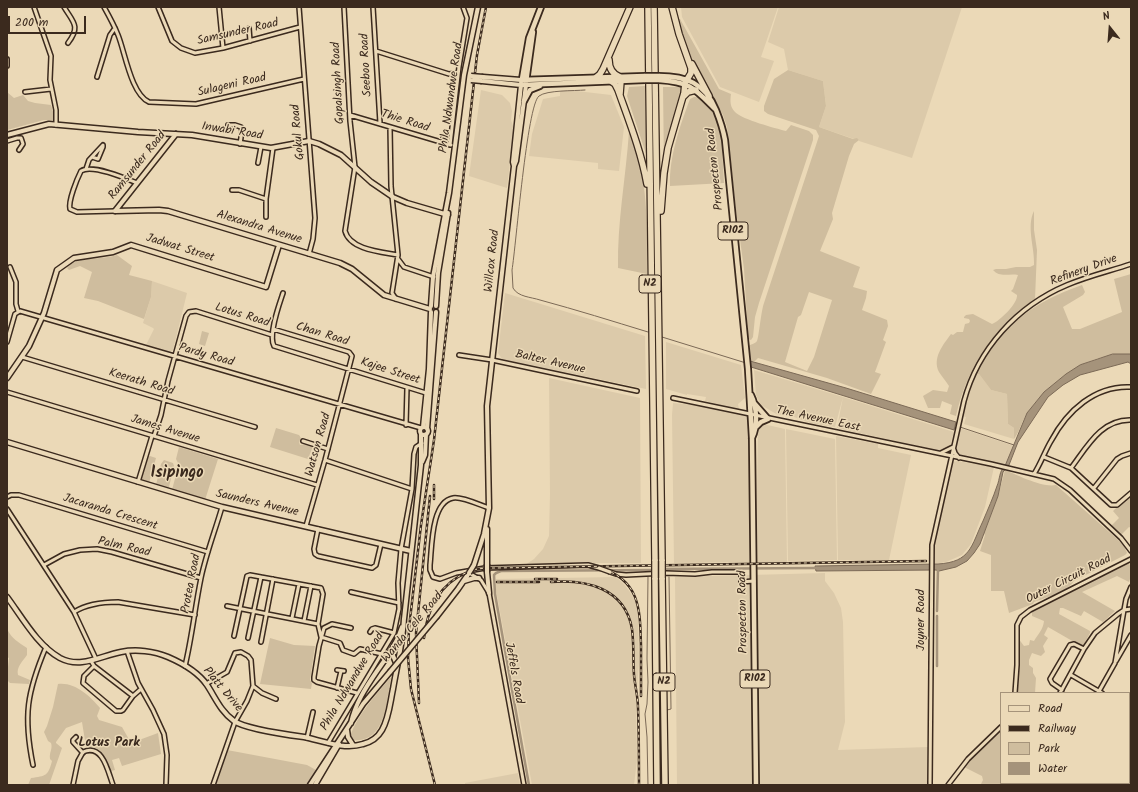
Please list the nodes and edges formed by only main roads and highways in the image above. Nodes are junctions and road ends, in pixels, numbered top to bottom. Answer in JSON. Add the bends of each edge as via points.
{"nodes":[{"id":1,"x":541,"y":7,"type":"edge"},
{"id":2,"x":630,"y":7,"type":"edge"},
{"id":3,"x":648,"y":7,"type":"edge"},
{"id":4,"x":654,"y":7,"type":"edge"},
{"id":5,"x":672,"y":7,"type":"edge"},
{"id":6,"x":687,"y":55,"type":"junction"},
{"id":7,"x":610,"y":56,"type":"junction"},
{"id":8,"x":594,"y":79,"type":"junction"},
{"id":9,"x":621,"y":79,"type":"junction"},
{"id":10,"x":611,"y":81,"type":"junction"},
{"id":11,"x":686,"y":81,"type":"junction"},
{"id":12,"x":524,"y":83,"type":"junction"},
{"id":13,"x":545,"y":85,"type":"junction"},
{"id":14,"x":696,"y":90,"type":"junction"},
{"id":15,"x":709,"y":96,"type":"junction"},
{"id":16,"x":620,"y":97,"type":"junction"},
{"id":17,"x":683,"y":97,"type":"junction"},
{"id":18,"x":524,"y":101,"type":"road end"},
{"id":19,"x":716,"y":110,"type":"junction"},
{"id":20,"x":650,"y":201,"type":"junction"},
{"id":21,"x":657,"y":233,"type":"junction"},
{"id":22,"x":750,"y":394,"type":"junction"},
{"id":23,"x":753,"y":403,"type":"junction"},
{"id":24,"x":753,"y":416,"type":"junction"},
{"id":25,"x":756,"y":428,"type":"junction"},
{"id":26,"x":752,"y":438,"type":"junction"},
{"id":27,"x":657,"y":785,"type":"edge"},
{"id":28,"x":665,"y":785,"type":"edge"},
{"id":29,"x":756,"y":785,"type":"edge"}],
"edges":[{"from":1,"to":12,"type":"main road","via":[[529,38]]},
{"from":2,"to":7,"type":"highway"},
{"from":3,"to":20,"type":"highway","number":"N2"},
{"from":4,"to":21,"type":"highway","number":"N2"},
{"from":5,"to":6,"type":"highway"},
{"from":6,"to":11,"type":"highway","via":[[691,71]]},
{"from":6,"to":15,"type":"highway"},
{"from":7,"to":8,"type":"highway","via":[[600,74]]},
{"from":7,"to":9,"type":"highway","via":[[611,70]]},
{"from":8,"to":9,"type":"main road","name":"Prospecton Road","number":"R102"},
{"from":8,"to":12,"type":"main road","name":"Prospecton Road","number":"R102"},
{"from":9,"to":10,"type":"main road","name":"Prospecton Road","number":"R102"},
{"from":9,"to":11,"type":"main road","name":"Prospecton Road","number":"R102","bridge":true,"via":[[659,78]]},
{"from":9,"to":16,"type":"highway"},
{"from":10,"to":13,"type":"main road","name":"Prospecton Road","number":"R102"},
{"from":10,"to":16,"type":"highway","via":[[616,85]]},
{"from":11,"to":14,"type":"main road","name":"Prospecton Road","number":"R102"},
{"from":11,"to":15,"type":"main road","name":"Prospecton Road","number":"R102","via":[[699,86]]},
{"from":11,"to":17,"type":"highway"},
{"from":12,"to":13,"type":"main road","name":"Prospecton Road","number":"R102"},
{"from":13,"to":18,"type":"main road","via":[[528,92]]},
{"from":14,"to":17,"type":"highway","via":[[688,92]]},
{"from":14,"to":19,"type":"main road","name":"Prospecton Road","number":"R102"},
{"from":15,"to":19,"type":"main road","name":"Prospecton Road","number":"R102"},
{"from":16,"to":20,"type":"highway","via":[[641,157]]},
{"from":17,"to":21,"type":"highway","via":[[667,154],[661,192],[660,230]]},
{"from":19,"to":22,"type":"main road","name":"Prospecton Road","number":"R102","via":[[725,140]]},
{"from":20,"to":27,"type":"highway","number":"N2","bridge":true},
{"from":21,"to":28,"type":"highway","number":"N2","bridge":true},
{"from":22,"to":23,"type":"main road","number":"R102"},
{"from":22,"to":24,"type":"main road","number":"R102"},
{"from":23,"to":24,"type":"main road","number":"R102"},
{"from":23,"to":25,"type":"main road","via":[[768,419]]},
{"from":24,"to":25,"type":"main road","number":"R102"},
{"from":24,"to":26,"type":"main road","number":"R102"},
{"from":25,"to":26,"type":"main road","number":"R102"},
{"from":26,"to":29,"type":"main road","name":"Prospecton Road","number":"R102"}]}
